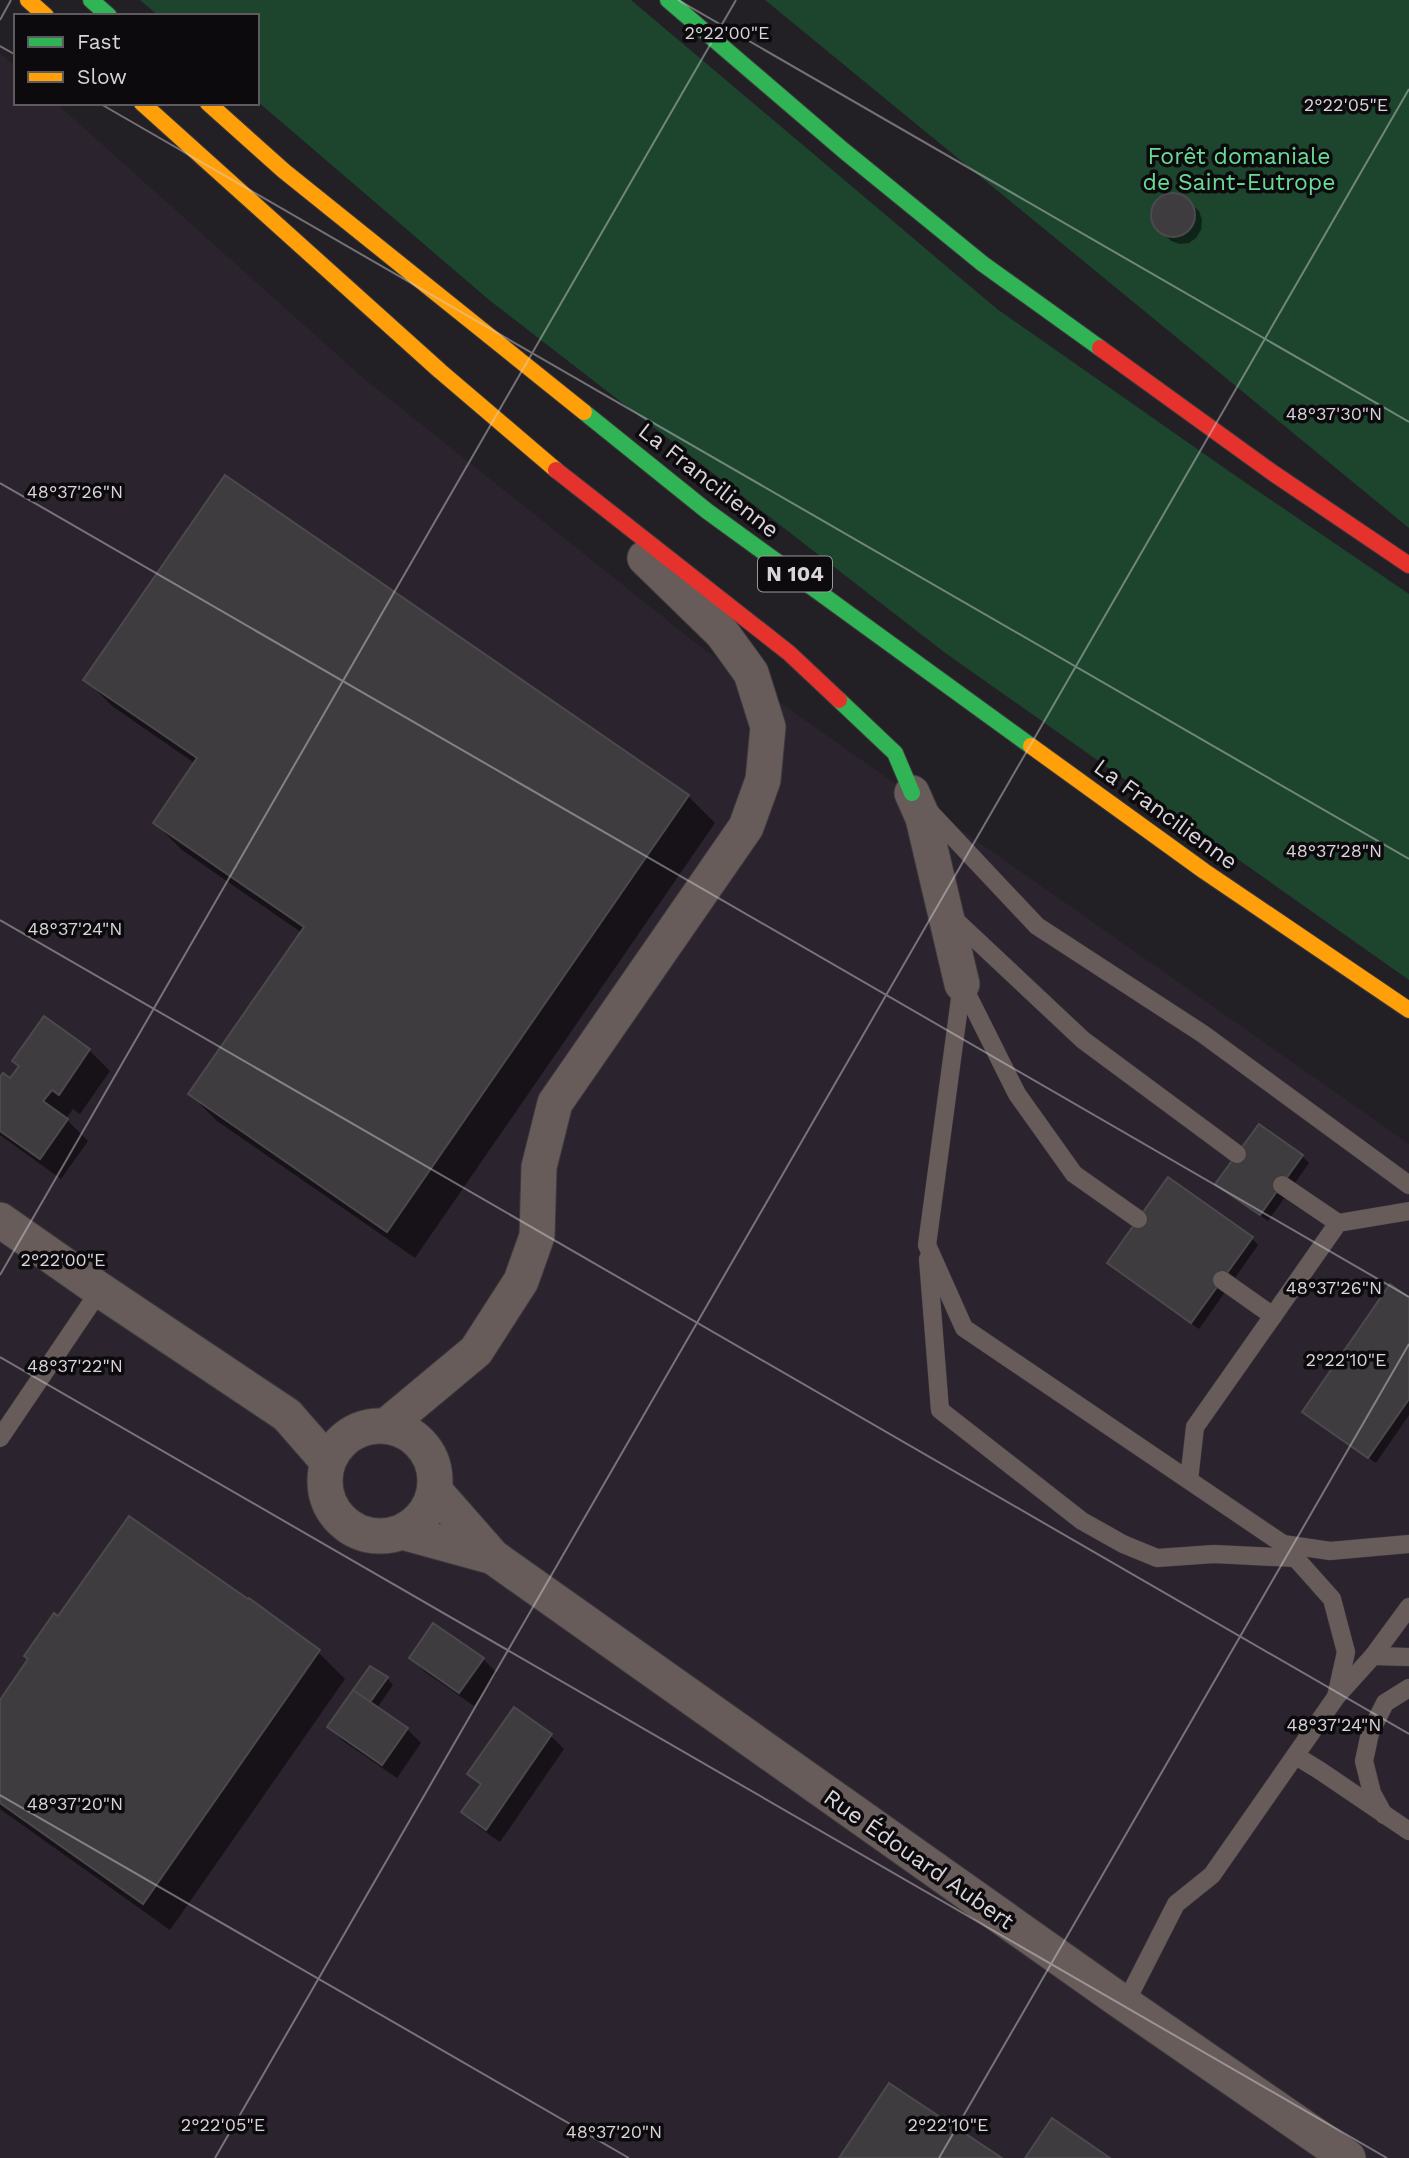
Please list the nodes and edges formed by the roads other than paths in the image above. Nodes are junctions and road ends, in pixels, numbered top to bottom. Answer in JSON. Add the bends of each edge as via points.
{"nodes":[{"id":1,"x":28,"y":0,"type":"edge"},
{"id":2,"x":91,"y":0,"type":"edge"},
{"id":3,"x":668,"y":0,"type":"edge"},
{"id":4,"x":44,"y":14,"type":"edge"},
{"id":5,"x":107,"y":14,"type":"edge"},
{"id":6,"x":144,"y":105,"type":"edge"},
{"id":7,"x":210,"y":105,"type":"edge"},
{"id":8,"x":547,"y":463,"type":"junction"},
{"id":9,"x":1409,"y":565,"type":"edge"},
{"id":10,"x":912,"y":793,"type":"junction"},
{"id":11,"x":945,"y":910,"type":"junction"},
{"id":12,"x":962,"y":984,"type":"junction"},
{"id":13,"x":1409,"y":1010,"type":"edge"},
{"id":14,"x":1237,"y":1154,"type":"dead end"},
{"id":15,"x":1282,"y":1185,"type":"dead end"},
{"id":16,"x":1409,"y":1185,"type":"edge"},
{"id":17,"x":1409,"y":1211,"type":"edge"},
{"id":18,"x":1138,"y":1219,"type":"dead end"},
{"id":19,"x":0,"y":1220,"type":"edge"},
{"id":20,"x":1338,"y":1223,"type":"junction"},
{"id":21,"x":927,"y":1245,"type":"junction"},
{"id":22,"x":1222,"y":1280,"type":"dead end"},
{"id":23,"x":100,"y":1290,"type":"junction"},
{"id":24,"x":1273,"y":1315,"type":"junction"},
{"id":25,"x":287,"y":1415,"type":"junction"},
{"id":26,"x":377,"y":1426,"type":"junction"},
{"id":27,"x":0,"y":1438,"type":"edge"},
{"id":28,"x":328,"y":1462,"type":"junction"},
{"id":29,"x":1189,"y":1480,"type":"junction"},
{"id":30,"x":435,"y":1491,"type":"junction"},
{"id":31,"x":402,"y":1532,"type":"junction"},
{"id":32,"x":1283,"y":1544,"type":"junction"},
{"id":33,"x":1409,"y":1544,"type":"edge"},
{"id":34,"x":493,"y":1557,"type":"junction"},
{"id":35,"x":1295,"y":1558,"type":"junction"},
{"id":36,"x":1409,"y":1607,"type":"edge"},
{"id":37,"x":1373,"y":1656,"type":"junction"},
{"id":38,"x":1409,"y":1657,"type":"edge"},
{"id":39,"x":1409,"y":1688,"type":"edge"},
{"id":40,"x":1336,"y":1696,"type":"junction"},
{"id":41,"x":1296,"y":1756,"type":"junction"},
{"id":42,"x":1384,"y":1815,"type":"junction"},
{"id":43,"x":1409,"y":1831,"type":"edge"},
{"id":44,"x":1125,"y":2004,"type":"junction"},
{"id":45,"x":1348,"y":2158,"type":"edge"}],
"edges":[{"from":1,"to":4,"type":"highway"},
{"from":2,"to":5,"type":"highway"},
{"from":3,"to":9,"type":"highway","via":[[984,264],[1273,473]]},
{"from":6,"to":8,"type":"highway"},
{"from":7,"to":13,"type":"highway","name":"La Francilienne","number":"N 104","via":[[284,171],[708,510],[1204,871]]},
{"from":8,"to":10,"type":"highway","via":[[789,653],[895,753]]},
{"from":8,"to":26,"type":"street","via":[[722,633],[751,673],[768,727],[763,780],[746,827],[555,1103],[539,1167],[537,1236],[521,1281],[476,1351]]},
{"from":10,"to":11,"type":"street","via":[[923,818]]},
{"from":10,"to":16,"type":"lane","via":[[1037,926],[1203,1034]]},
{"from":11,"to":12,"type":"street"},
{"from":11,"to":14,"type":"lane","via":[[1083,1040]]},
{"from":12,"to":18,"type":"lane","via":[[1017,1094],[1074,1174]]},
{"from":12,"to":21,"type":"lane"},
{"from":15,"to":20,"type":"lane"},
{"from":17,"to":20,"type":"lane"},
{"from":19,"to":23,"type":"street"},
{"from":20,"to":24,"type":"lane"},
{"from":21,"to":29,"type":"lane","via":[[964,1328]]},
{"from":21,"to":35,"type":"lane","via":[[940,1410],[1082,1521],[1157,1559],[1213,1554]]},
{"from":22,"to":24,"type":"lane"},
{"from":23,"to":25,"type":"street"},
{"from":23,"to":27,"type":"lane"},
{"from":24,"to":29,"type":"lane","via":[[1195,1427]]},
{"from":25,"to":26,"type":"street"},
{"from":25,"to":28,"type":"street"},
{"from":26,"to":28,"type":"street","via":[[351,1434]]},
{"from":26,"to":30,"type":"street","via":[[404,1432],[418,1441],[435,1473]]},
{"from":28,"to":31,"type":"street","via":[[327,1498],[335,1515],[366,1535]]},
{"from":29,"to":32,"type":"lane"},
{"from":30,"to":31,"type":"street","via":[[417,1523]]},
{"from":30,"to":34,"type":"street","name":"Rue Édouard Aubert"},
{"from":31,"to":34,"type":"street","name":"Rue Édouard Aubert"},
{"from":32,"to":33,"type":"lane","via":[[1330,1551]]},
{"from":32,"to":35,"type":"lane"},
{"from":34,"to":44,"type":"street","name":"Rue Édouard Aubert"},
{"from":35,"to":40,"type":"lane","via":[[1332,1599],[1346,1652]]},
{"from":36,"to":37,"type":"lane"},
{"from":37,"to":38,"type":"lane"},
{"from":37,"to":40,"type":"lane"},
{"from":39,"to":42,"type":"lane","via":[[1385,1703],[1370,1733],[1364,1761],[1372,1793]]},
{"from":40,"to":41,"type":"lane"},
{"from":41,"to":42,"type":"lane"},
{"from":41,"to":44,"type":"lane","via":[[1212,1875],[1175,1904]]},
{"from":42,"to":43,"type":"lane"},
{"from":44,"to":45,"type":"street","name":"Rue Édouard Aubert"}]}
